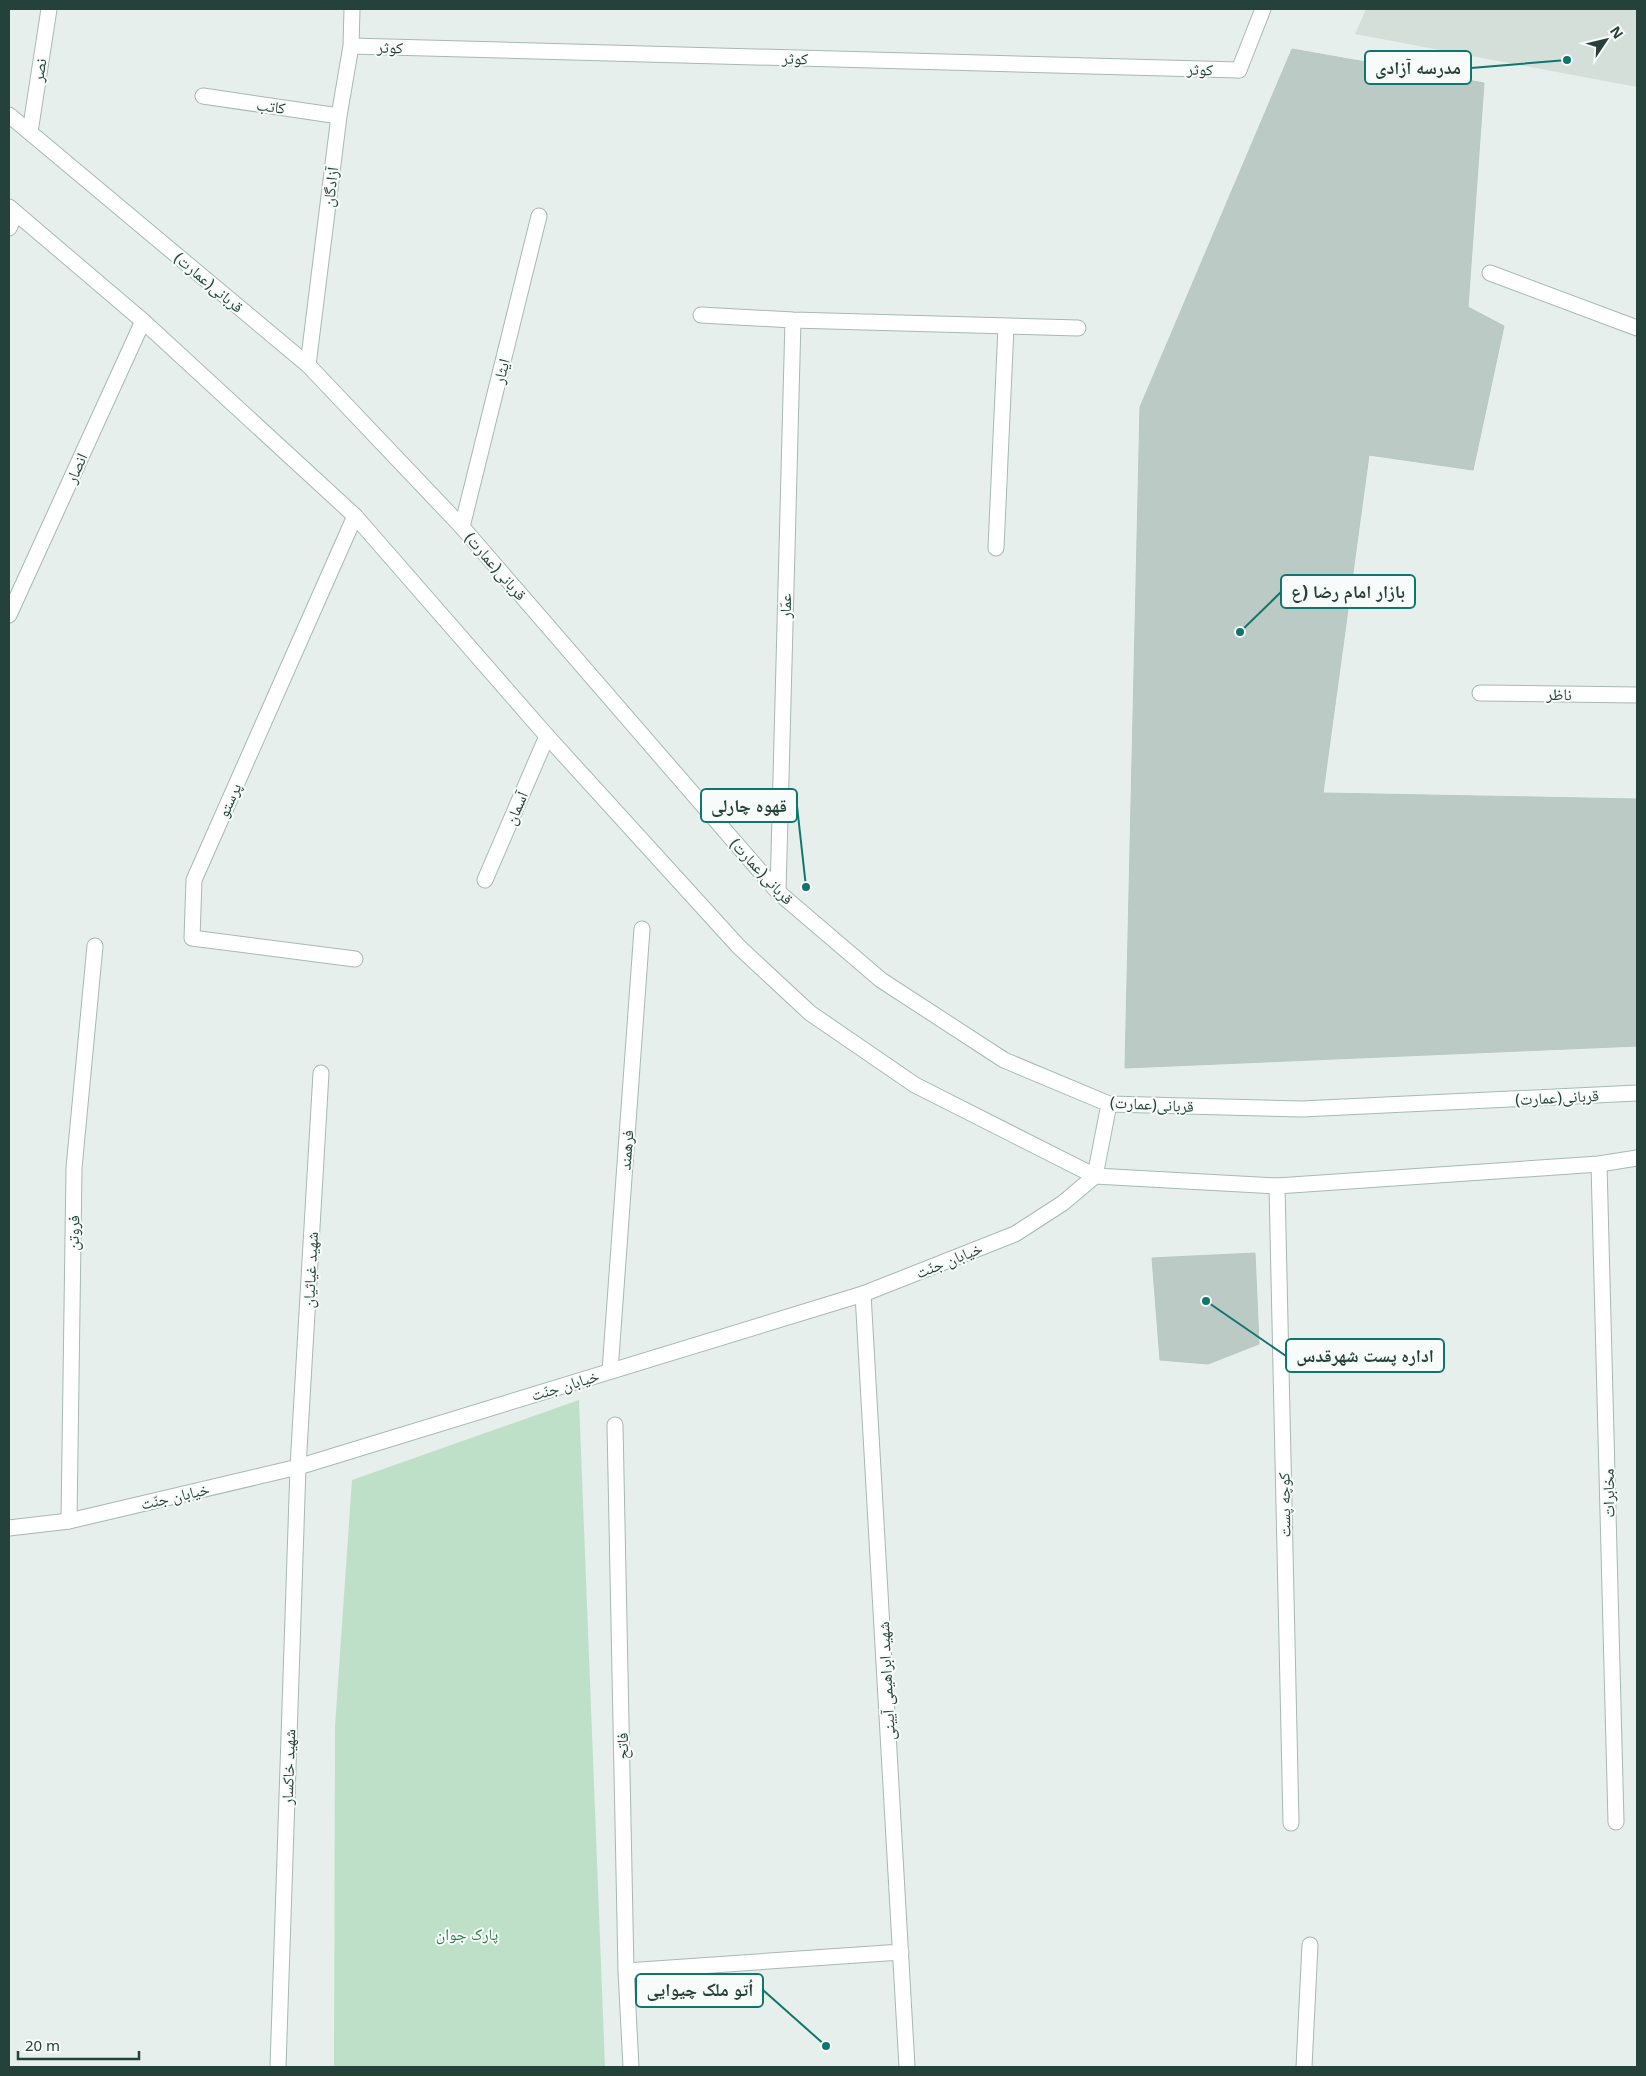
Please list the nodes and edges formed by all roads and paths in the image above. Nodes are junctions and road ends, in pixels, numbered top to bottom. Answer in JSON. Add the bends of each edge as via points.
{"nodes":[{"id":1,"x":49,"y":9,"type":"edge"},
{"id":2,"x":352,"y":9,"type":"edge"},
{"id":3,"x":1263,"y":9,"type":"edge"},
{"id":4,"x":351,"y":46,"type":"junction"},
{"id":5,"x":203,"y":96,"type":"dead end"},
{"id":6,"x":9,"y":115,"type":"edge"},
{"id":7,"x":339,"y":116,"type":"junction"},
{"id":8,"x":30,"y":132,"type":"junction"},
{"id":9,"x":13,"y":210,"type":"edge"},
{"id":10,"x":539,"y":216,"type":"dead end"},
{"id":11,"x":9,"y":228,"type":"edge"},
{"id":12,"x":1490,"y":273,"type":"dead end"},
{"id":13,"x":701,"y":315,"type":"dead end"},
{"id":14,"x":143,"y":320,"type":"junction"},
{"id":15,"x":793,"y":320,"type":"junction"},
{"id":16,"x":1006,"y":327,"type":"junction"},
{"id":17,"x":1078,"y":328,"type":"dead end"},
{"id":18,"x":1637,"y":328,"type":"edge"},
{"id":19,"x":308,"y":365,"type":"junction"},
{"id":20,"x":355,"y":516,"type":"junction"},
{"id":21,"x":462,"y":527,"type":"junction"},
{"id":22,"x":996,"y":548,"type":"dead end"},
{"id":23,"x":9,"y":615,"type":"edge"},
{"id":24,"x":1480,"y":693,"type":"dead end"},
{"id":25,"x":1637,"y":695,"type":"edge"},
{"id":26,"x":547,"y":736,"type":"junction"},
{"id":27,"x":485,"y":880,"type":"dead end"},
{"id":28,"x":778,"y":892,"type":"junction"},
{"id":29,"x":642,"y":929,"type":"dead end"},
{"id":30,"x":95,"y":946,"type":"dead end"},
{"id":31,"x":355,"y":959,"type":"dead end"},
{"id":32,"x":321,"y":1073,"type":"dead end"},
{"id":33,"x":1637,"y":1093,"type":"edge"},
{"id":34,"x":1109,"y":1104,"type":"junction"},
{"id":35,"x":1637,"y":1158,"type":"edge"},
{"id":36,"x":1599,"y":1164,"type":"junction"},
{"id":37,"x":1095,"y":1176,"type":"junction"},
{"id":38,"x":1277,"y":1186,"type":"junction"},
{"id":39,"x":863,"y":1294,"type":"junction"},
{"id":40,"x":610,"y":1371,"type":"junction"},
{"id":41,"x":615,"y":1426,"type":"dead end"},
{"id":42,"x":298,"y":1467,"type":"junction"},
{"id":43,"x":69,"y":1521,"type":"junction"},
{"id":44,"x":9,"y":1528,"type":"edge"},
{"id":45,"x":1616,"y":1822,"type":"dead end"},
{"id":46,"x":1292,"y":1823,"type":"dead end"},
{"id":47,"x":1310,"y":1945,"type":"dead end"},
{"id":48,"x":901,"y":1952,"type":"junction"},
{"id":49,"x":626,"y":1971,"type":"junction"},
{"id":50,"x":278,"y":2067,"type":"edge"},
{"id":51,"x":631,"y":2067,"type":"edge"},
{"id":52,"x":907,"y":2067,"type":"edge"},
{"id":53,"x":1304,"y":2067,"type":"edge"}],
"edges":[{"from":1,"to":8,"type":"street","name":"نصر"},
{"from":2,"to":4,"type":"street","name":"آزادگان"},
{"from":3,"to":4,"type":"street","name":"کوثر","via":[[1239,70]]},
{"from":4,"to":7,"type":"street","name":"آزادگان"},
{"from":5,"to":7,"type":"street","name":"کاتب"},
{"from":6,"to":8,"type":"street","name":"(عمارت)قربانی"},
{"from":7,"to":19,"type":"street","name":"آزادگان"},
{"from":8,"to":19,"type":"street","name":"(عمارت)قربانی"},
{"from":9,"to":11,"type":"street"},
{"from":9,"to":14,"type":"street"},
{"from":10,"to":21,"type":"street","name":"ایثار"},
{"from":12,"to":18,"type":"street"},
{"from":13,"to":15,"type":"street"},
{"from":14,"to":20,"type":"street"},
{"from":14,"to":23,"type":"street","name":"انصار"},
{"from":15,"to":16,"type":"street"},
{"from":15,"to":28,"type":"street","name":"عمّار"},
{"from":16,"to":17,"type":"street"},
{"from":16,"to":22,"type":"street"},
{"from":19,"to":21,"type":"street","name":"(عمارت)قربانی"},
{"from":20,"to":26,"type":"street"},
{"from":20,"to":31,"type":"street","name":"پرستو","via":[[194,880],[192,938]]},
{"from":21,"to":28,"type":"street","name":"(عمارت)قربانی"},
{"from":24,"to":25,"type":"street","name":"ناظر"},
{"from":26,"to":27,"type":"street","name":"آسمان"},
{"from":26,"to":37,"type":"street","via":[[739,947],[810,1014],[915,1085]]},
{"from":28,"to":34,"type":"street","name":"(عمارت)قربانی","via":[[881,980],[1004,1060]]},
{"from":29,"to":40,"type":"street","name":"فرهمند"},
{"from":30,"to":43,"type":"street","name":"فروتن","via":[[74,1168]]},
{"from":32,"to":42,"type":"street","name":"شهید غیاثیان"},
{"from":33,"to":34,"type":"street","name":"(عمارت)قربانی","via":[[1302,1109]]},
{"from":34,"to":37,"type":"street"},
{"from":35,"to":36,"type":"street"},
{"from":36,"to":38,"type":"street"},
{"from":36,"to":45,"type":"street","name":"مخابرات"},
{"from":37,"to":38,"type":"street"},
{"from":37,"to":39,"type":"street","name":"خیابان جنّت","via":[[1063,1203],[1015,1234]]},
{"from":38,"to":46,"type":"street","name":"کوچه پست"},
{"from":39,"to":40,"type":"street","name":"خیابان جنّت"},
{"from":39,"to":48,"type":"street","name":"شهید ابراهیمی آیینی"},
{"from":40,"to":42,"type":"street","name":"خیابان جنّت"},
{"from":41,"to":49,"type":"street","name":"فاتح"},
{"from":42,"to":43,"type":"street","name":"خیابان جنّت"},
{"from":42,"to":50,"type":"street","name":"شهید خاکسار"},
{"from":43,"to":44,"type":"street","name":"خیابان جنّت"},
{"from":47,"to":53,"type":"street"},
{"from":48,"to":49,"type":"street"},
{"from":48,"to":52,"type":"street","name":"شهید ابراهیمی آیینی"},
{"from":49,"to":51,"type":"street","name":"فاتح"}]}
